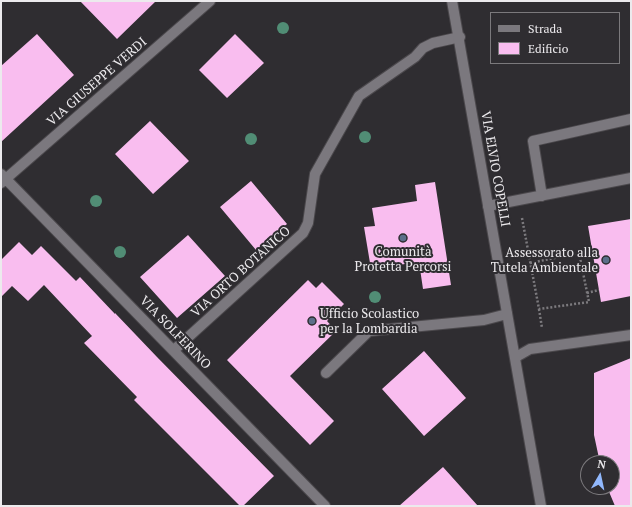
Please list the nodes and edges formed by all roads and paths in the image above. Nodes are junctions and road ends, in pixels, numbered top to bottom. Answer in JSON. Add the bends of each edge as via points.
{"nodes":[{"id":1,"x":210,"y":1,"type":"edge"},
{"id":2,"x":452,"y":1,"type":"edge"},
{"id":3,"x":460,"y":37,"type":"junction"},
{"id":4,"x":631,"y":120,"type":"edge"},
{"id":5,"x":2,"y":178,"type":"edge"},
{"id":6,"x":631,"y":178,"type":"edge"},
{"id":7,"x":542,"y":196,"type":"junction"},
{"id":8,"x":519,"y":200,"type":"junction"},
{"id":9,"x":488,"y":206,"type":"junction"},
{"id":10,"x":592,"y":251,"type":"dead end"},
{"id":11,"x":579,"y":253,"type":"junction"},
{"id":12,"x":530,"y":263,"type":"junction"},
{"id":13,"x":599,"y":290,"type":"dead end"},
{"id":14,"x":587,"y":293,"type":"junction"},
{"id":15,"x":508,"y":314,"type":"junction"},
{"id":16,"x":631,"y":335,"type":"edge"},
{"id":17,"x":174,"y":350,"type":"junction"},
{"id":18,"x":516,"y":357,"type":"junction"},
{"id":19,"x":326,"y":373,"type":"dead end"},
{"id":20,"x":325,"y":506,"type":"edge"},
{"id":21,"x":541,"y":506,"type":"edge"}],
"edges":[{"from":1,"to":5,"type":"street","name":"VIA GIUSEPPE VERDI"},
{"from":2,"to":3,"type":"street","name":"VIA ELVIO COPELLI"},
{"from":3,"to":9,"type":"street","name":"VIA ELVIO COPELLI"},
{"from":3,"to":17,"type":"street","name":"VIA ORTO BOTANICO","via":[[423,48],[415,57],[359,96],[316,172],[308,223],[303,233]]},
{"from":4,"to":7,"type":"street","via":[[533,142]]},
{"from":5,"to":17,"type":"street","name":"VIA SOLFERINO"},
{"from":6,"to":7,"type":"street"},
{"from":7,"to":8,"type":"street"},
{"from":8,"to":9,"type":"street"},
{"from":8,"to":12,"type":"path"},
{"from":9,"to":15,"type":"street","name":"VIA ELVIO COPELLI"},
{"from":10,"to":11,"type":"path"},
{"from":11,"to":12,"type":"path"},
{"from":11,"to":14,"type":"path"},
{"from":12,"to":14,"type":"path","via":[[539,309],[588,302]]},
{"from":13,"to":14,"type":"path"},
{"from":15,"to":18,"type":"street","name":"VIA ELVIO COPELLI"},
{"from":15,"to":19,"type":"street","via":[[484,320],[368,331]]},
{"from":16,"to":18,"type":"street","via":[[530,349]]},
{"from":17,"to":20,"type":"street","name":"VIA SOLFERINO"},
{"from":18,"to":21,"type":"street","name":"VIA ELVIO COPELLI"}]}
